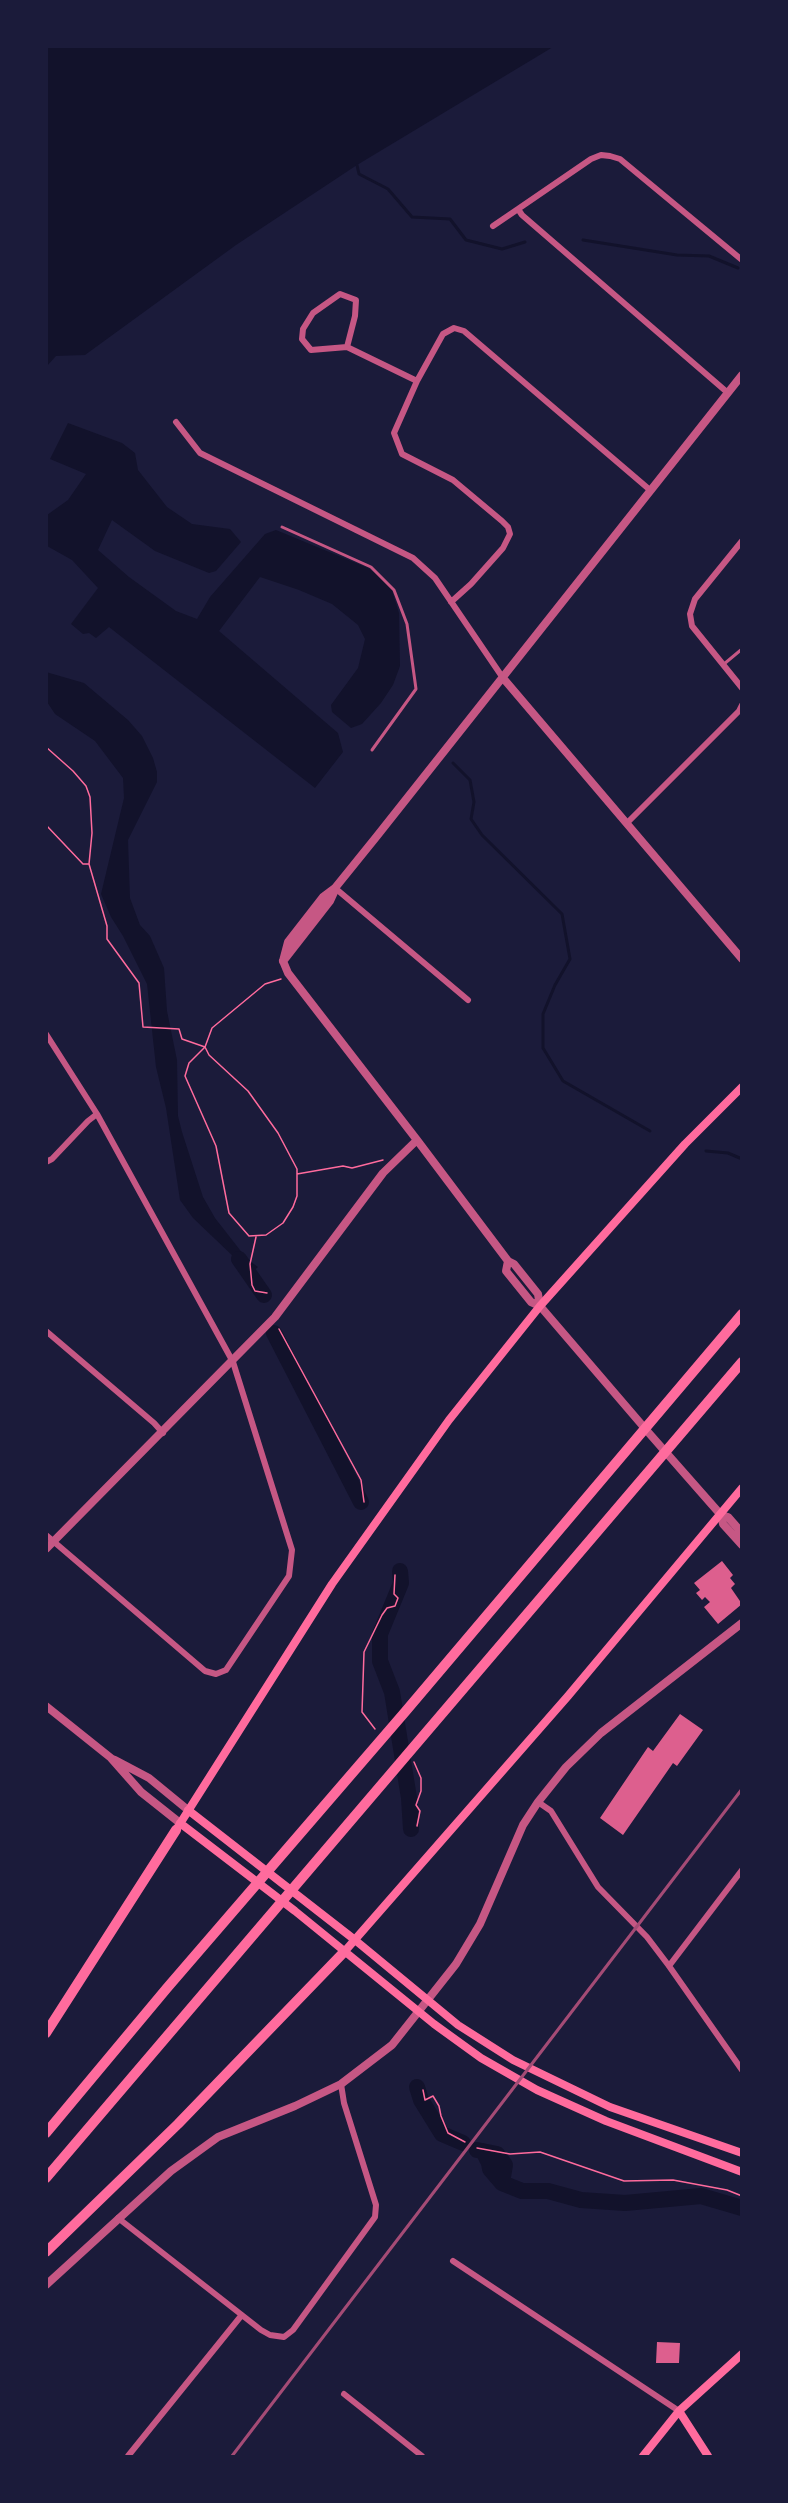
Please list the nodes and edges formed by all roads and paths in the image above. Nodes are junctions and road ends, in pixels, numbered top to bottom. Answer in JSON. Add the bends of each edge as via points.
{"nodes":[{"id":1,"x":518,"y":209,"type":"junction"},
{"id":2,"x":493,"y":226,"type":"dead end"},
{"id":3,"x":741,"y":260,"type":"edge"},
{"id":4,"x":347,"y":347,"type":"junction"},
{"id":5,"x":741,"y":375,"type":"edge"},
{"id":6,"x":417,"y":381,"type":"junction"},
{"id":7,"x":728,"y":393,"type":"junction"},
{"id":8,"x":176,"y":422,"type":"dead end"},
{"id":9,"x":650,"y":490,"type":"junction"},
{"id":10,"x":282,"y":527,"type":"dead end"},
{"id":11,"x":741,"y":541,"type":"edge"},
{"id":12,"x":451,"y":602,"type":"junction"},
{"id":13,"x":741,"y":649,"type":"edge"},
{"id":14,"x":724,"y":664,"type":"junction"},
{"id":15,"x":503,"y":678,"type":"junction"},
{"id":16,"x":741,"y":688,"type":"edge"},
{"id":17,"x":741,"y":705,"type":"edge"},
{"id":18,"x":46,"y":747,"type":"edge"},
{"id":19,"x":372,"y":750,"type":"dead end"},
{"id":20,"x":627,"y":822,"type":"junction"},
{"id":21,"x":46,"y":825,"type":"edge"},
{"id":22,"x":89,"y":864,"type":"junction"},
{"id":23,"x":335,"y":888,"type":"junction"},
{"id":24,"x":741,"y":959,"type":"edge"},
{"id":25,"x":281,"y":979,"type":"dead end"},
{"id":26,"x":468,"y":1000,"type":"dead end"},
{"id":27,"x":46,"y":1034,"type":"edge"},
{"id":28,"x":205,"y":1047,"type":"junction"},
{"id":29,"x":741,"y":1087,"type":"edge"},
{"id":30,"x":97,"y":1114,"type":"junction"},
{"id":31,"x":417,"y":1140,"type":"junction"},
{"id":32,"x":384,"y":1160,"type":"dead end"},
{"id":33,"x":46,"y":1162,"type":"edge"},
{"id":34,"x":297,"y":1174,"type":"junction"},
{"id":35,"x":256,"y":1237,"type":"junction"},
{"id":36,"x":267,"y":1293,"type":"dead end"},
{"id":37,"x":540,"y":1306,"type":"junction"},
{"id":38,"x":741,"y":1314,"type":"edge"},
{"id":39,"x":279,"y":1329,"type":"dead end"},
{"id":40,"x":46,"y":1331,"type":"edge"},
{"id":41,"x":232,"y":1362,"type":"junction"},
{"id":42,"x":741,"y":1362,"type":"edge"},
{"id":43,"x":163,"y":1433,"type":"junction"},
{"id":44,"x":741,"y":1488,"type":"edge"},
{"id":45,"x":364,"y":1502,"type":"dead end"},
{"id":46,"x":721,"y":1515,"type":"junction"},
{"id":47,"x":741,"y":1533,"type":"edge"},
{"id":48,"x":46,"y":1535,"type":"edge"},
{"id":49,"x":55,"y":1542,"type":"junction"},
{"id":50,"x":741,"y":1545,"type":"edge"},
{"id":51,"x":46,"y":1550,"type":"edge"},
{"id":52,"x":395,"y":1575,"type":"dead end"},
{"id":53,"x":741,"y":1623,"type":"edge"},
{"id":54,"x":46,"y":1706,"type":"edge"},
{"id":55,"x":377,"y":1739,"type":"junction"},
{"id":56,"x":111,"y":1758,"type":"junction"},
{"id":57,"x":409,"y":1762,"type":"dead end"},
{"id":58,"x":538,"y":1802,"type":"junction"},
{"id":59,"x":188,"y":1810,"type":"junction"},
{"id":60,"x":417,"y":1826,"type":"dead end"},
{"id":61,"x":178,"y":1827,"type":"junction"},
{"id":62,"x":741,"y":1870,"type":"edge"},
{"id":63,"x":356,"y":1940,"type":"junction"},
{"id":64,"x":345,"y":1951,"type":"junction"},
{"id":65,"x":669,"y":1966,"type":"junction"},
{"id":66,"x":428,"y":2000,"type":"junction"},
{"id":67,"x":420,"y":2011,"type":"junction"},
{"id":68,"x":46,"y":2033,"type":"edge"},
{"id":69,"x":738,"y":2059,"type":"edge"},
{"id":70,"x":741,"y":2070,"type":"edge"},
{"id":71,"x":341,"y":2084,"type":"junction"},
{"id":72,"x":423,"y":2090,"type":"dead end"},
{"id":73,"x":46,"y":2133,"type":"edge"},
{"id":74,"x":465,"y":2142,"type":"dead end"},
{"id":75,"x":477,"y":2148,"type":"dead end"},
{"id":76,"x":741,"y":2153,"type":"edge"},
{"id":77,"x":741,"y":2172,"type":"edge"},
{"id":78,"x":46,"y":2178,"type":"edge"},
{"id":79,"x":741,"y":2196,"type":"edge"},
{"id":80,"x":118,"y":2218,"type":"junction"},
{"id":81,"x":46,"y":2252,"type":"edge"},
{"id":82,"x":453,"y":2261,"type":"dead end"},
{"id":83,"x":46,"y":2285,"type":"edge"},
{"id":84,"x":241,"y":2316,"type":"junction"},
{"id":85,"x":741,"y":2354,"type":"edge"},
{"id":86,"x":344,"y":2394,"type":"dead end"},
{"id":87,"x":679,"y":2411,"type":"junction"},
{"id":88,"x":128,"y":2457,"type":"edge"},
{"id":89,"x":422,"y":2457,"type":"edge"},
{"id":90,"x":644,"y":2457,"type":"edge"},
{"id":91,"x":708,"y":2457,"type":"edge"}],
"edges":[{"from":1,"to":2,"type":"street"},
{"from":1,"to":3,"type":"street","via":[[591,159],[610,156],[620,159]]},
{"from":1,"to":7,"type":"street"},
{"from":4,"to":4,"type":"street","via":[[356,300],[340,294],[313,313],[302,339],[311,350]]},
{"from":4,"to":6,"type":"street"},
{"from":5,"to":7,"type":"street"},
{"from":6,"to":9,"type":"street","via":[[443,334],[454,328],[464,331]]},
{"from":6,"to":12,"type":"street","via":[[394,434],[402,454],[453,480],[502,521],[510,534],[503,548]]},
{"from":7,"to":9,"type":"street"},
{"from":8,"to":12,"type":"street","via":[[200,453],[413,558],[435,578]]},
{"from":9,"to":15,"type":"street"},
{"from":10,"to":19,"type":"lane","via":[[370,567],[394,590],[407,624],[416,689]]},
{"from":11,"to":14,"type":"street","via":[[694,599],[690,614],[692,626]]},
{"from":12,"to":15,"type":"street"},
{"from":13,"to":14,"type":"lane"},
{"from":14,"to":16,"type":"street"},
{"from":15,"to":20,"type":"street"},
{"from":15,"to":23,"type":"street"},
{"from":17,"to":20,"type":"street"},
{"from":18,"to":22,"type":"path","via":[[86,786],[92,833]]},
{"from":20,"to":24,"type":"street"},
{"from":21,"to":22,"type":"path","via":[[83,864]]},
{"from":22,"to":28,"type":"path","via":[[107,926],[107,939],[139,983],[143,1027],[179,1029],[182,1040]]},
{"from":23,"to":26,"type":"street"},
{"from":23,"to":31,"type":"street","via":[[330,901],[283,961],[288,974]]},
{"from":25,"to":28,"type":"path","via":[[265,985],[212,1028]]},
{"from":27,"to":30,"type":"street"},
{"from":28,"to":34,"type":"path","via":[[248,1091],[293,1157]]},
{"from":28,"to":35,"type":"path","via":[[189,1063],[185,1076],[216,1146],[229,1213],[249,1236]]},
{"from":29,"to":37,"type":"main road"},
{"from":30,"to":33,"type":"street"},
{"from":30,"to":41,"type":"street"},
{"from":31,"to":37,"type":"street","via":[[507,1261],[514,1264],[538,1294]]},
{"from":31,"to":41,"type":"street","via":[[382,1173],[275,1317]]},
{"from":32,"to":34,"type":"path"},
{"from":34,"to":35,"type":"path","via":[[297,1196],[284,1223]]},
{"from":35,"to":36,"type":"path","via":[[250,1264],[252,1285],[255,1291]]},
{"from":37,"to":46,"type":"street"},
{"from":37,"to":59,"type":"main road","via":[[371,1526]]},
{"from":38,"to":55,"type":"highway","via":[[405,1712]]},
{"from":39,"to":45,"type":"path","via":[[361,1480]]},
{"from":40,"to":43,"type":"street"},
{"from":41,"to":43,"type":"street"},
{"from":41,"to":49,"type":"street","via":[[292,1550],[285,1585],[226,1670],[216,1674],[205,1671]]},
{"from":42,"to":78,"type":"highway"},
{"from":43,"to":49,"type":"street"},
{"from":44,"to":46,"type":"main road"},
{"from":46,"to":47,"type":"street","via":[[728,1517]]},
{"from":46,"to":50,"type":"street","via":[[723,1524]]},
{"from":46,"to":63,"type":"main road"},
{"from":48,"to":49,"type":"street"},
{"from":49,"to":51,"type":"street"},
{"from":52,"to":55,"type":"path","via":[[395,1606],[382,1615],[364,1652],[362,1712]]},
{"from":53,"to":58,"type":"street","via":[[601,1733]]},
{"from":54,"to":56,"type":"street"},
{"from":55,"to":73,"type":"highway"},
{"from":56,"to":59,"type":"street","via":[[149,1778]]},
{"from":56,"to":61,"type":"street"},
{"from":57,"to":60,"type":"path","via":[[412,1758],[421,1778]]},
{"from":58,"to":65,"type":"street","via":[[550,1811],[598,1887],[647,1937]]},
{"from":58,"to":66,"type":"street","via":[[523,1825],[480,1924]]},
{"from":59,"to":61,"type":"main road"},
{"from":59,"to":63,"type":"main road"},
{"from":61,"to":64,"type":"main road"},
{"from":61,"to":68,"type":"highway"},
{"from":62,"to":65,"type":"street"},
{"from":63,"to":64,"type":"main road"},
{"from":63,"to":66,"type":"main road"},
{"from":64,"to":67,"type":"main road"},
{"from":64,"to":81,"type":"highway","via":[[178,2124]]},
{"from":65,"to":69,"type":"street"},
{"from":66,"to":67,"type":"street"},
{"from":66,"to":76,"type":"main road","via":[[490,2046],[567,2087],[610,2107]]},
{"from":67,"to":71,"type":"street","via":[[392,2045]]},
{"from":67,"to":77,"type":"main road","via":[[482,2058],[558,2100]]},
{"from":69,"to":70,"type":"street"},
{"from":71,"to":80,"type":"street","via":[[218,2136]]},
{"from":71,"to":84,"type":"street","via":[[376,2205],[375,2217],[293,2331],[277,2337]]},
{"from":72,"to":74,"type":"path","via":[[425,2100],[433,2097],[439,2106],[448,2133]]},
{"from":75,"to":79,"type":"path","via":[[510,2154],[540,2152],[624,2181],[673,2180]]},
{"from":80,"to":83,"type":"street"},
{"from":80,"to":84,"type":"street"},
{"from":82,"to":87,"type":"street"},
{"from":84,"to":88,"type":"street"},
{"from":85,"to":87,"type":"main road"},
{"from":86,"to":89,"type":"street"},
{"from":87,"to":90,"type":"main road"},
{"from":87,"to":91,"type":"main road"}]}
